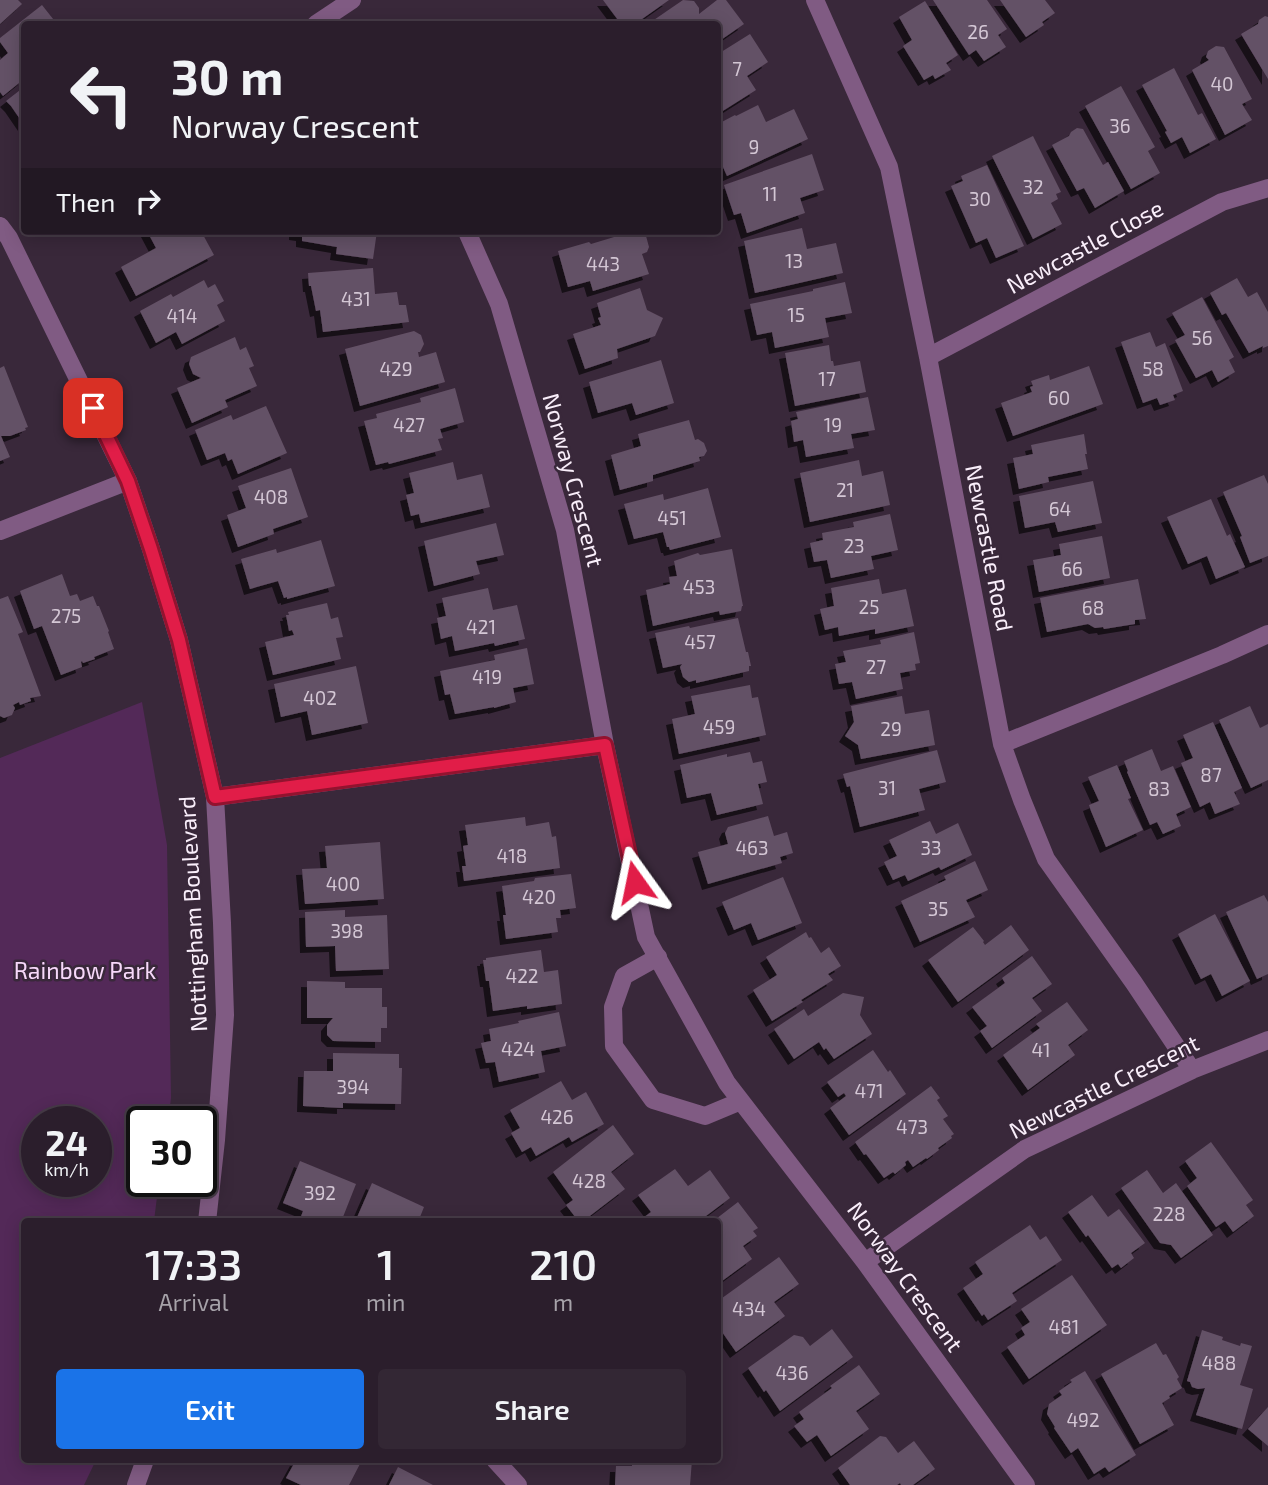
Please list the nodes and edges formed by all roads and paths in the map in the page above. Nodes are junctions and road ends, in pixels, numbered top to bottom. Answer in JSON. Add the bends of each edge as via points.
{"nodes":[{"id":1,"x":352,"y":0,"type":"edge"},
{"id":2,"x":815,"y":0,"type":"edge"},
{"id":3,"x":320,"y":21,"type":"edge"},
{"id":4,"x":1268,"y":188,"type":"edge"},
{"id":5,"x":5,"y":232,"type":"edge"},
{"id":6,"x":468,"y":235,"type":"edge"},
{"id":7,"x":928,"y":357,"type":"junction"},
{"id":8,"x":128,"y":481,"type":"junction"},
{"id":9,"x":0,"y":531,"type":"edge"},
{"id":10,"x":1268,"y":634,"type":"edge"},
{"id":11,"x":1002,"y":744,"type":"junction"},
{"id":12,"x":605,"y":745,"type":"junction"},
{"id":13,"x":215,"y":797,"type":"junction"},
{"id":14,"x":657,"y":957,"type":"junction"},
{"id":15,"x":1268,"y":1040,"type":"edge"},
{"id":16,"x":1192,"y":1070,"type":"junction"},
{"id":17,"x":741,"y":1101,"type":"junction"},
{"id":18,"x":207,"y":1218,"type":"edge"},
{"id":19,"x":865,"y":1262,"type":"junction"},
{"id":20,"x":144,"y":1463,"type":"edge"},
{"id":21,"x":498,"y":1463,"type":"edge"},
{"id":22,"x":136,"y":1485,"type":"edge"},
{"id":23,"x":518,"y":1485,"type":"edge"},
{"id":24,"x":1026,"y":1485,"type":"edge"}],
"edges":[{"from":1,"to":3,"type":"street"},
{"from":2,"to":7,"type":"street","name":"Newcastle Road","via":[[889,167]]},
{"from":4,"to":7,"type":"street","name":"Newcastle Close","via":[[1222,202]]},
{"from":5,"to":8,"type":"street","name":"Nottingham Boulevard"},
{"from":6,"to":12,"type":"street","name":"Norway Crescent","via":[[499,304],[565,530]]},
{"from":7,"to":11,"type":"street","name":"Newcastle Road"},
{"from":8,"to":9,"type":"street"},
{"from":8,"to":13,"type":"street","name":"Nottingham Boulevard","via":[[179,640]]},
{"from":10,"to":11,"type":"street"},
{"from":11,"to":16,"type":"street","name":"Newcastle Road","via":[[1046,859]]},
{"from":12,"to":13,"type":"street"},
{"from":12,"to":14,"type":"street","name":"Norway Crescent","via":[[646,937]]},
{"from":13,"to":18,"type":"street","name":"Nottingham Boulevard","via":[[225,1015]]},
{"from":14,"to":17,"type":"street","name":"Norway Crescent"},
{"from":14,"to":17,"type":"street","via":[[624,976],[613,1007],[614,1046],[653,1100],[705,1116]]},
{"from":15,"to":16,"type":"street","name":"Newcastle Crescent"},
{"from":16,"to":19,"type":"street","name":"Newcastle Crescent","via":[[1026,1149]]},
{"from":17,"to":19,"type":"street","name":"Norway Crescent"},
{"from":19,"to":24,"type":"street","name":"Norway Crescent"},
{"from":20,"to":22,"type":"street"},
{"from":21,"to":23,"type":"street"}]}
